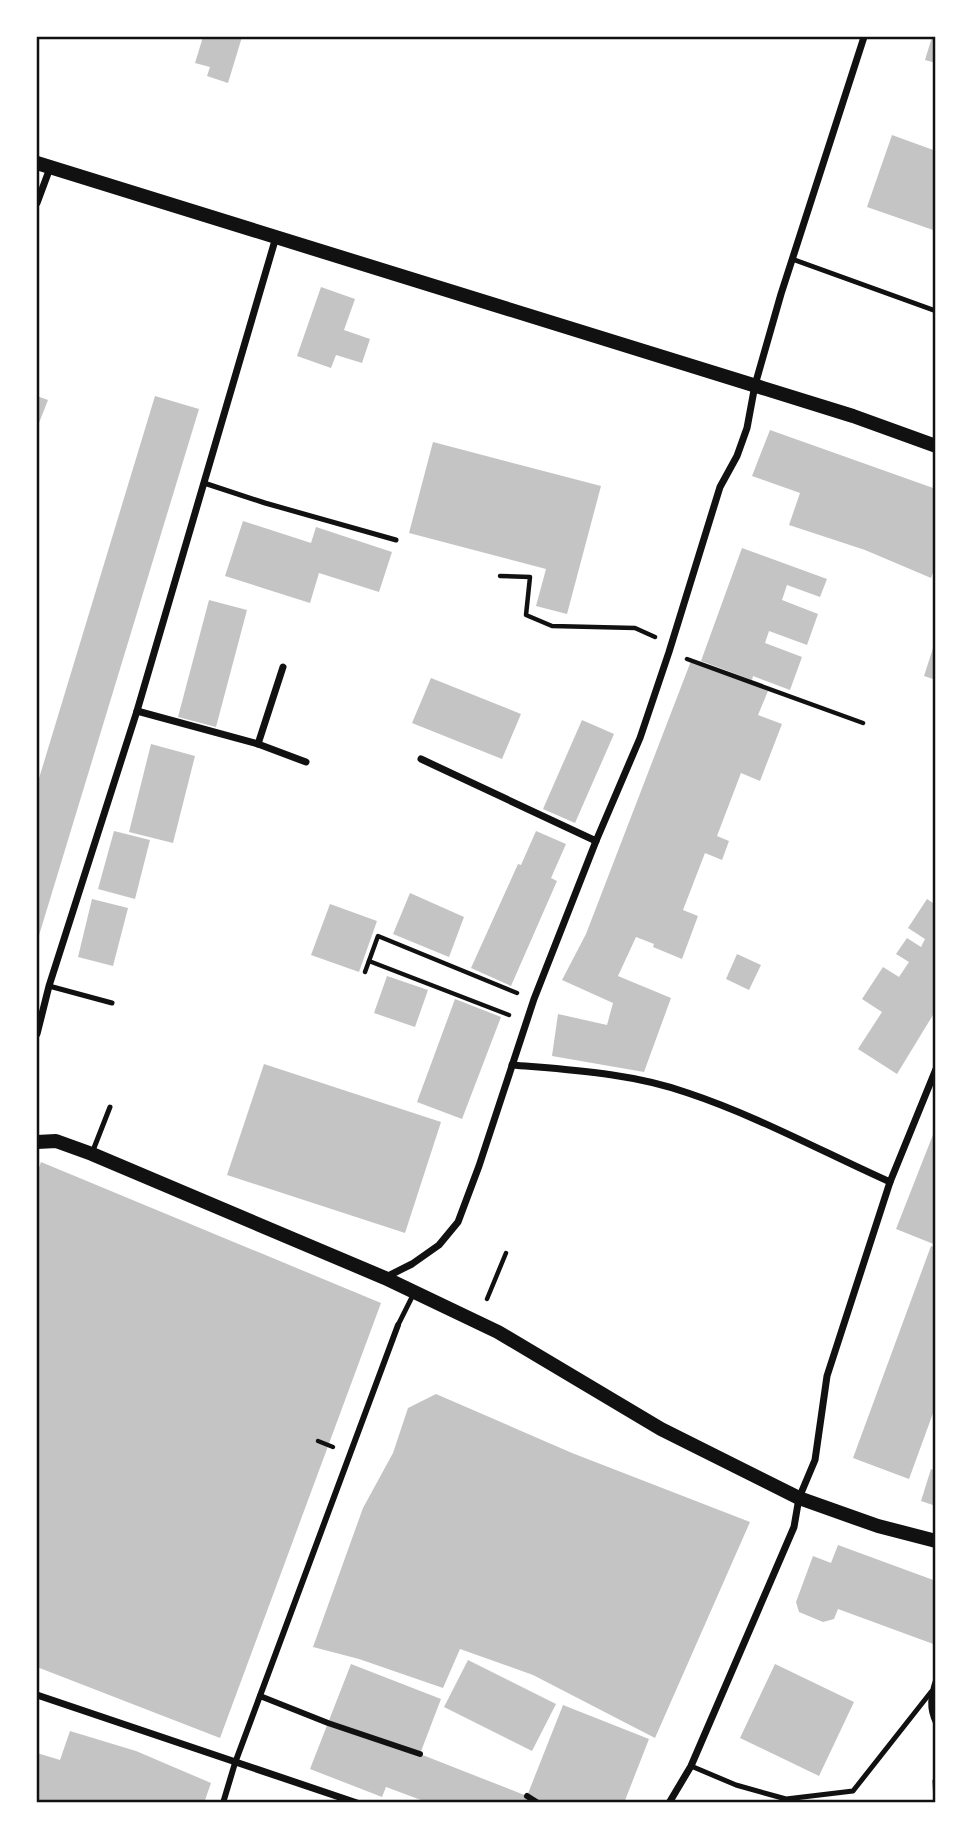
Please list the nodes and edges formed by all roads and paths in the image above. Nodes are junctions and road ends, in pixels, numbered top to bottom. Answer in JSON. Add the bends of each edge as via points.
{"nodes":[{"id":1,"x":864,"y":37,"type":"edge"},
{"id":2,"x":44,"y":165,"type":"edge"},
{"id":3,"x":37,"y":203,"type":"edge"},
{"id":4,"x":277,"y":235,"type":"junction"},
{"id":5,"x":792,"y":259,"type":"junction"},
{"id":6,"x":936,"y":311,"type":"edge"},
{"id":7,"x":755,"y":385,"type":"junction"},
{"id":8,"x":936,"y":446,"type":"edge"},
{"id":9,"x":205,"y":483,"type":"junction"},
{"id":10,"x":396,"y":540,"type":"dead end"},
{"id":11,"x":500,"y":576,"type":"dead end"},
{"id":12,"x":670,"y":648,"type":"junction"},
{"id":13,"x":283,"y":667,"type":"dead end"},
{"id":14,"x":137,"y":711,"type":"junction"},
{"id":15,"x":863,"y":723,"type":"dead end"},
{"id":16,"x":257,"y":744,"type":"junction"},
{"id":17,"x":421,"y":759,"type":"dead end"},
{"id":18,"x":306,"y":762,"type":"dead end"},
{"id":19,"x":596,"y":841,"type":"junction"},
{"id":20,"x":369,"y":961,"type":"junction"},
{"id":21,"x":365,"y":972,"type":"dead end"},
{"id":22,"x":49,"y":986,"type":"junction"},
{"id":23,"x":534,"y":999,"type":"junction"},
{"id":24,"x":112,"y":1003,"type":"dead end"},
{"id":25,"x":526,"y":1022,"type":"junction"},
{"id":26,"x":37,"y":1034,"type":"edge"},
{"id":27,"x":512,"y":1065,"type":"junction"},
{"id":28,"x":936,"y":1069,"type":"edge"},
{"id":29,"x":110,"y":1107,"type":"dead end"},
{"id":30,"x":37,"y":1142,"type":"edge"},
{"id":31,"x":92,"y":1154,"type":"junction"},
{"id":32,"x":890,"y":1182,"type":"junction"},
{"id":33,"x":506,"y":1254,"type":"dead end"},
{"id":34,"x":386,"y":1278,"type":"junction"},
{"id":35,"x":414,"y":1293,"type":"junction"},
{"id":36,"x":487,"y":1299,"type":"dead end"},
{"id":37,"x":398,"y":1325,"type":"joint"},
{"id":38,"x":799,"y":1498,"type":"junction"},
{"id":39,"x":936,"y":1541,"type":"edge"},
{"id":40,"x":936,"y":1679,"type":"edge"},
{"id":41,"x":932,"y":1692,"type":"junction"},
{"id":42,"x":37,"y":1695,"type":"edge"},
{"id":43,"x":260,"y":1696,"type":"junction"},
{"id":44,"x":936,"y":1724,"type":"edge"},
{"id":45,"x":420,"y":1754,"type":"dead end"},
{"id":46,"x":235,"y":1763,"type":"junction"},
{"id":47,"x":691,"y":1766,"type":"junction"},
{"id":48,"x":934,"y":1781,"type":"dead end"},
{"id":49,"x":527,"y":1796,"type":"dead end"},
{"id":50,"x":787,"y":1801,"type":"edge"},
{"id":51,"x":223,"y":1803,"type":"edge"},
{"id":52,"x":357,"y":1803,"type":"edge"},
{"id":53,"x":538,"y":1803,"type":"edge"},
{"id":54,"x":670,"y":1803,"type":"edge"},
{"id":55,"x":936,"y":1803,"type":"edge"}],
"edges":[{"from":1,"to":5,"type":"street"},
{"from":2,"to":3,"type":"street"},
{"from":2,"to":4,"type":"main road"},
{"from":4,"to":7,"type":"main road"},
{"from":4,"to":9,"type":"street"},
{"from":5,"to":6,"type":"lane"},
{"from":5,"to":7,"type":"street"},
{"from":7,"to":8,"type":"main road"},
{"from":7,"to":12,"type":"street","via":[[747,428],[720,487]]},
{"from":9,"to":10,"type":"lane"},
{"from":9,"to":14,"type":"street"},
{"from":11,"to":12,"type":"path","via":[[530,577],[526,615],[552,626],[635,628]]},
{"from":12,"to":15,"type":"path"},
{"from":12,"to":19,"type":"street","via":[[640,738]]},
{"from":13,"to":16,"type":"street"},
{"from":14,"to":16,"type":"street"},
{"from":14,"to":22,"type":"street"},
{"from":16,"to":18,"type":"street"},
{"from":17,"to":19,"type":"street"},
{"from":19,"to":23,"type":"street"},
{"from":20,"to":21,"type":"path"},
{"from":20,"to":23,"type":"path","via":[[378,936]]},
{"from":20,"to":25,"type":"path"},
{"from":22,"to":24,"type":"lane"},
{"from":22,"to":26,"type":"street"},
{"from":23,"to":25,"type":"street"},
{"from":25,"to":27,"type":"street"},
{"from":27,"to":32,"type":"street","via":[[631,1079],[685,1092]]},
{"from":27,"to":34,"type":"street","via":[[458,1222],[439,1245]]},
{"from":28,"to":32,"type":"street"},
{"from":29,"to":31,"type":"lane"},
{"from":30,"to":31,"type":"main road","via":[[56,1142]]},
{"from":31,"to":34,"type":"main road"},
{"from":32,"to":38,"type":"street","via":[[827,1376],[815,1460]]},
{"from":33,"to":36,"type":"path"},
{"from":34,"to":35,"type":"main road"},
{"from":35,"to":37,"type":"lane"},
{"from":35,"to":38,"type":"main road","via":[[498,1332],[661,1429]]},
{"from":37,"to":43,"type":"street"},
{"from":38,"to":39,"type":"main road"},
{"from":38,"to":47,"type":"street","via":[[794,1527]]},
{"from":40,"to":41,"type":"lane"},
{"from":41,"to":44,"type":"lane","via":[[930,1708]]},
{"from":41,"to":50,"type":"lane","via":[[853,1791]]},
{"from":42,"to":46,"type":"street"},
{"from":43,"to":45,"type":"street"},
{"from":43,"to":46,"type":"street"},
{"from":46,"to":51,"type":"street"},
{"from":46,"to":52,"type":"street"},
{"from":47,"to":50,"type":"lane"},
{"from":47,"to":54,"type":"street"},
{"from":48,"to":55,"type":"lane"},
{"from":49,"to":53,"type":"street"}]}
